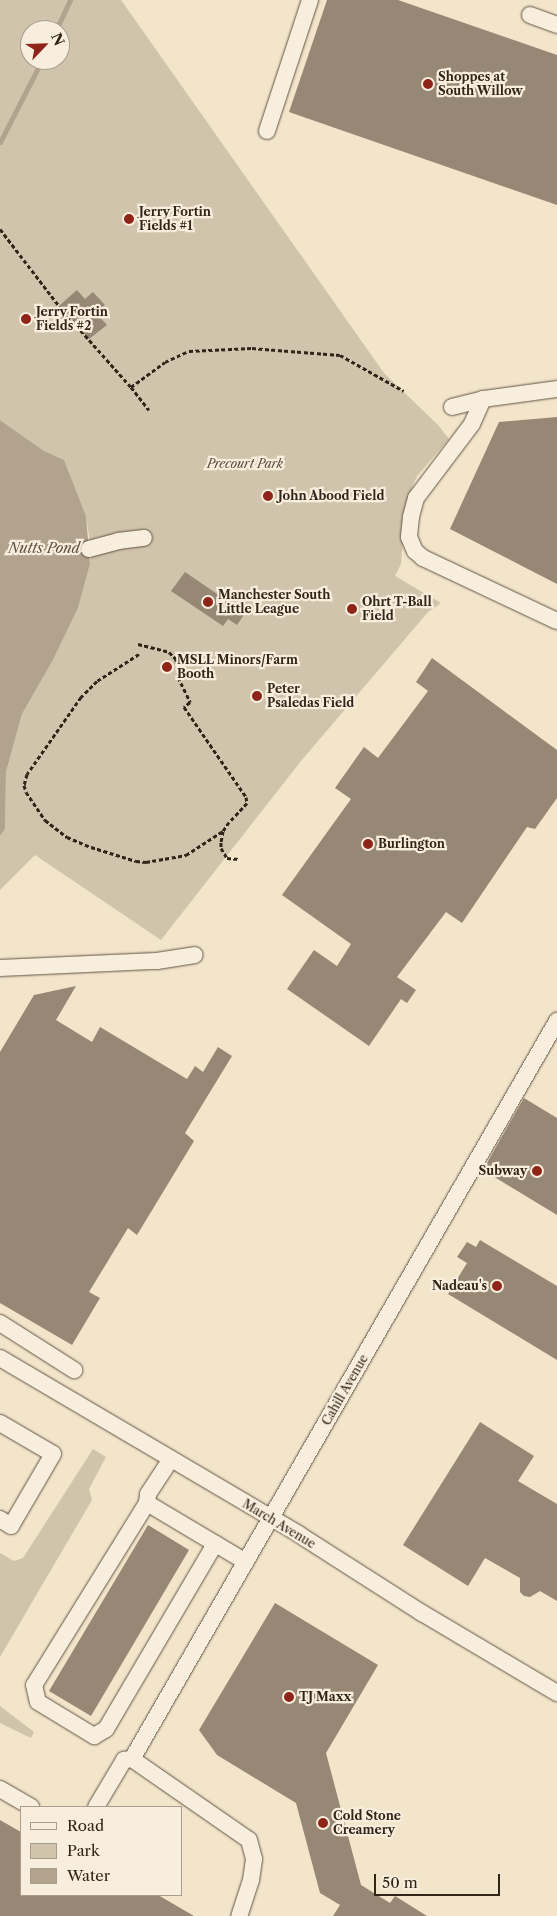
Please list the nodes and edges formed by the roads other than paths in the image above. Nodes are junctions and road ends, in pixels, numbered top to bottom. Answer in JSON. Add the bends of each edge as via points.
{"nodes":[{"id":1,"x":310,"y":0,"type":"edge"},
{"id":2,"x":530,"y":15,"type":"dead end"},
{"id":3,"x":557,"y":25,"type":"edge"},
{"id":4,"x":267,"y":131,"type":"dead end"},
{"id":5,"x":557,"y":390,"type":"edge"},
{"id":6,"x":483,"y":399,"type":"junction"},
{"id":7,"x":452,"y":407,"type":"dead end"},
{"id":8,"x":144,"y":538,"type":"dead end"},
{"id":9,"x":89,"y":549,"type":"dead end"},
{"id":10,"x":557,"y":621,"type":"edge"},
{"id":11,"x":195,"y":954,"type":"dead end"},
{"id":12,"x":0,"y":968,"type":"edge"},
{"id":13,"x":557,"y":1020,"type":"edge"},
{"id":14,"x":0,"y":1323,"type":"edge"},
{"id":15,"x":0,"y":1358,"type":"edge"},
{"id":16,"x":74,"y":1370,"type":"dead end"},
{"id":17,"x":0,"y":1423,"type":"edge"},
{"id":18,"x":171,"y":1459,"type":"junction"},
{"id":19,"x":147,"y":1503,"type":"junction"},
{"id":20,"x":271,"y":1519,"type":"junction"},
{"id":21,"x":0,"y":1520,"type":"edge"},
{"id":22,"x":215,"y":1544,"type":"junction"},
{"id":23,"x":246,"y":1562,"type":"junction"},
{"id":24,"x":557,"y":1693,"type":"edge"},
{"id":25,"x":132,"y":1758,"type":"junction"},
{"id":26,"x":0,"y":1790,"type":"edge"},
{"id":27,"x":29,"y":1806,"type":"edge"},
{"id":28,"x":97,"y":1806,"type":"edge"},
{"id":29,"x":239,"y":1916,"type":"edge"}],
"edges":[{"from":1,"to":4,"type":"street"},
{"from":2,"to":3,"type":"street"},
{"from":5,"to":6,"type":"street"},
{"from":6,"to":7,"type":"street"},
{"from":6,"to":10,"type":"street","via":[[472,424],[416,498],[409,537],[415,551],[423,558]]},
{"from":8,"to":9,"type":"street"},
{"from":11,"to":12,"type":"street","via":[[157,961]]},
{"from":13,"to":20,"type":"street","name":"Cahill Avenue"},
{"from":14,"to":16,"type":"street"},
{"from":15,"to":18,"type":"street","name":"March Avenue"},
{"from":17,"to":21,"type":"street","via":[[53,1454],[11,1526]]},
{"from":18,"to":19,"type":"street","via":[[148,1494]]},
{"from":18,"to":20,"type":"street","name":"March Avenue"},
{"from":19,"to":22,"type":"street"},
{"from":19,"to":22,"type":"street","via":[[34,1685],[38,1702],[94,1736],[106,1729]]},
{"from":20,"to":23,"type":"street","name":"Cahill Avenue"},
{"from":20,"to":24,"type":"street","name":"March Avenue"},
{"from":22,"to":23,"type":"street"},
{"from":23,"to":25,"type":"street","name":"Cahill Avenue"},
{"from":25,"to":28,"type":"street","name":"Cahill Avenue","via":[[124,1760]]},
{"from":25,"to":29,"type":"street","via":[[249,1840],[254,1859]]},
{"from":26,"to":27,"type":"street"}]}
